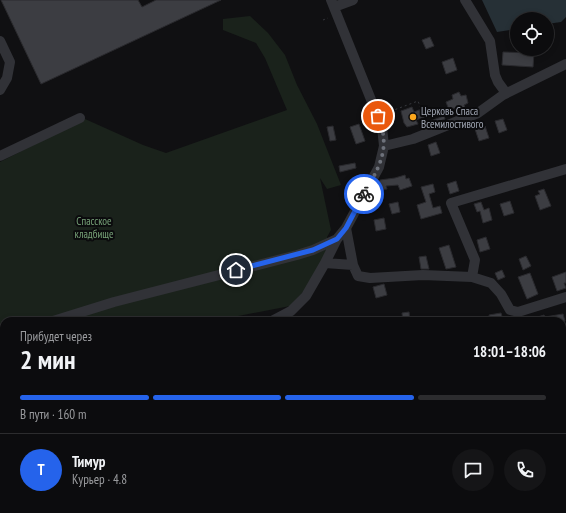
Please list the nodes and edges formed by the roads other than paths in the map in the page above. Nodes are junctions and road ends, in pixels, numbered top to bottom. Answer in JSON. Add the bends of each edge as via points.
{"nodes":[{"id":1,"x":353,"y":0,"type":"edge"},
{"id":2,"x":465,"y":0,"type":"edge"},
{"id":3,"x":332,"y":4,"type":"edge"},
{"id":4,"x":0,"y":41,"type":"edge"},
{"id":5,"x":566,"y":64,"type":"edge"},
{"id":6,"x":0,"y":90,"type":"edge"},
{"id":7,"x":506,"y":93,"type":"junction"},
{"id":8,"x":80,"y":118,"type":"dead end"},
{"id":9,"x":384,"y":146,"type":"junction"},
{"id":10,"x":0,"y":156,"type":"edge"},
{"id":11,"x":566,"y":169,"type":"edge"},
{"id":12,"x":346,"y":228,"type":"junction"},
{"id":13,"x":337,"y":239,"type":"junction"},
{"id":14,"x":325,"y":263,"type":"junction"},
{"id":15,"x":353,"y":265,"type":"junction"},
{"id":16,"x":472,"y":277,"type":"junction"},
{"id":17,"x":566,"y":297,"type":"edge"},
{"id":18,"x":66,"y":317,"type":"edge"},
{"id":19,"x":287,"y":317,"type":"edge"}],
"edges":[{"from":1,"to":3,"type":"street"},
{"from":2,"to":7,"type":"street","via":[[490,41],[495,75]]},
{"from":3,"to":9,"type":"street","via":[[378,116]]},
{"from":4,"to":6,"type":"street","via":[[10,62],[7,78]]},
{"from":5,"to":7,"type":"street"},
{"from":7,"to":9,"type":"street","via":[[478,113],[413,139]]},
{"from":8,"to":10,"type":"street"},
{"from":9,"to":12,"type":"street","via":[[379,167]]},
{"from":11,"to":16,"type":"street","via":[[451,203],[475,260]]},
{"from":12,"to":13,"type":"street"},
{"from":12,"to":15,"type":"street"},
{"from":13,"to":14,"type":"street"},
{"from":13,"to":18,"type":"street","via":[[297,255],[114,302]]},
{"from":14,"to":15,"type":"street"},
{"from":14,"to":19,"type":"street","via":[[306,296]]},
{"from":15,"to":16,"type":"street","via":[[358,276],[370,278],[423,275]]},
{"from":16,"to":17,"type":"street","via":[[491,283],[510,310],[518,312]]}]}
